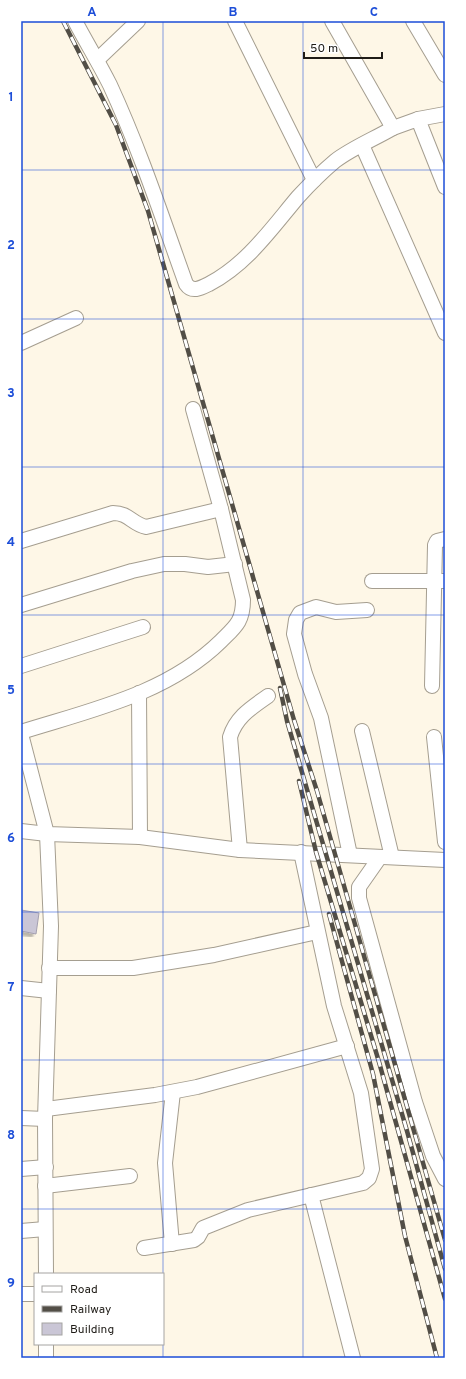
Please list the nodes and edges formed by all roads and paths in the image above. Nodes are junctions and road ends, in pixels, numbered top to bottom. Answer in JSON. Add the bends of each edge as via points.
{"nodes":[{"id":1,"x":75,"y":21,"type":"edge"},
{"id":2,"x":138,"y":21,"type":"edge"},
{"id":3,"x":235,"y":21,"type":"edge"},
{"id":4,"x":332,"y":21,"type":"edge"},
{"id":5,"x":413,"y":21,"type":"edge"},
{"id":6,"x":97,"y":60,"type":"junction"},
{"id":7,"x":445,"y":75,"type":"edge"},
{"id":8,"x":445,"y":114,"type":"edge"},
{"id":9,"x":418,"y":119,"type":"junction"},
{"id":10,"x":393,"y":128,"type":"junction"},
{"id":11,"x":362,"y":145,"type":"junction"},
{"id":12,"x":314,"y":180,"type":"junction"},
{"id":13,"x":445,"y":186,"type":"edge"},
{"id":14,"x":76,"y":318,"type":"dead end"},
{"id":15,"x":445,"y":333,"type":"edge"},
{"id":16,"x":21,"y":343,"type":"edge"},
{"id":17,"x":193,"y":409,"type":"dead end"},
{"id":18,"x":221,"y":509,"type":"junction"},
{"id":19,"x":445,"y":539,"type":"edge"},
{"id":20,"x":21,"y":541,"type":"edge"},
{"id":21,"x":235,"y":564,"type":"junction"},
{"id":22,"x":372,"y":581,"type":"dead end"},
{"id":23,"x":440,"y":581,"type":"edge"},
{"id":24,"x":21,"y":605,"type":"edge"},
{"id":25,"x":367,"y":610,"type":"dead end"},
{"id":26,"x":143,"y":627,"type":"dead end"},
{"id":27,"x":21,"y":666,"type":"edge"},
{"id":28,"x":432,"y":686,"type":"dead end"},
{"id":29,"x":139,"y":693,"type":"junction"},
{"id":30,"x":268,"y":696,"type":"dead end"},
{"id":31,"x":362,"y":731,"type":"dead end"},
{"id":32,"x":21,"y":733,"type":"edge"},
{"id":33,"x":434,"y":737,"type":"dead end"},
{"id":34,"x":21,"y":831,"type":"edge"},
{"id":35,"x":47,"y":834,"type":"junction"},
{"id":36,"x":140,"y":837,"type":"junction"},
{"id":37,"x":445,"y":842,"type":"edge"},
{"id":38,"x":240,"y":850,"type":"junction"},
{"id":39,"x":301,"y":852,"type":"junction"},
{"id":40,"x":350,"y":855,"type":"junction"},
{"id":41,"x":386,"y":857,"type":"junction"},
{"id":42,"x":445,"y":860,"type":"edge"},
{"id":43,"x":317,"y":932,"type":"junction"},
{"id":44,"x":50,"y":968,"type":"junction"},
{"id":45,"x":21,"y":988,"type":"edge"},
{"id":46,"x":49,"y":991,"type":"junction"},
{"id":47,"x":347,"y":1046,"type":"junction"},
{"id":48,"x":173,"y":1092,"type":"junction"},
{"id":49,"x":45,"y":1114,"type":"junction"},
{"id":50,"x":21,"y":1118,"type":"edge"},
{"id":51,"x":46,"y":1167,"type":"junction"},
{"id":52,"x":21,"y":1169,"type":"edge"},
{"id":53,"x":130,"y":1176,"type":"dead end"},
{"id":54,"x":445,"y":1179,"type":"edge"},
{"id":55,"x":45,"y":1186,"type":"junction"},
{"id":56,"x":311,"y":1195,"type":"junction"},
{"id":57,"x":45,"y":1229,"type":"junction"},
{"id":58,"x":21,"y":1231,"type":"edge"},
{"id":59,"x":172,"y":1244,"type":"junction"},
{"id":60,"x":144,"y":1248,"type":"dead end"},
{"id":61,"x":46,"y":1273,"type":"edge"},
{"id":62,"x":21,"y":1294,"type":"edge"},
{"id":63,"x":34,"y":1294,"type":"edge"},
{"id":64,"x":353,"y":1358,"type":"edge"}],
"edges":[{"from":1,"to":6,"type":"street"},
{"from":2,"to":6,"type":"street"},
{"from":3,"to":12,"type":"street"},
{"from":4,"to":10,"type":"street"},
{"from":5,"to":7,"type":"street"},
{"from":6,"to":12,"type":"street","via":[[144,165],[189,288],[195,290],[202,287],[236,267]]},
{"from":8,"to":9,"type":"street"},
{"from":9,"to":10,"type":"street"},
{"from":9,"to":13,"type":"street"},
{"from":10,"to":11,"type":"street"},
{"from":11,"to":12,"type":"street","via":[[335,161]]},
{"from":11,"to":15,"type":"street"},
{"from":14,"to":16,"type":"street"},
{"from":17,"to":18,"type":"street"},
{"from":18,"to":20,"type":"street","via":[[146,527],[139,526],[121,513],[112,514]]},
{"from":18,"to":21,"type":"street"},
{"from":19,"to":23,"type":"street","via":[[437,541],[435,545]]},
{"from":21,"to":24,"type":"street","via":[[208,567],[186,564],[156,565]]},
{"from":21,"to":29,"type":"street","via":[[243,600],[243,613],[239,623],[188,668],[164,683]]},
{"from":22,"to":23,"type":"street"},
{"from":23,"to":28,"type":"street"},
{"from":25,"to":40,"type":"street","via":[[336,612],[316,607],[300,613],[294,634],[321,718]]},
{"from":26,"to":27,"type":"street"},
{"from":29,"to":32,"type":"street"},
{"from":29,"to":36,"type":"street"},
{"from":30,"to":38,"type":"street","via":[[242,716],[230,737]]},
{"from":31,"to":41,"type":"street"},
{"from":32,"to":35,"type":"street"},
{"from":33,"to":37,"type":"street"},
{"from":34,"to":35,"type":"street"},
{"from":35,"to":36,"type":"street"},
{"from":35,"to":44,"type":"street"},
{"from":36,"to":38,"type":"street"},
{"from":38,"to":39,"type":"street"},
{"from":39,"to":40,"type":"street"},
{"from":39,"to":43,"type":"street"},
{"from":40,"to":41,"type":"street"},
{"from":41,"to":42,"type":"street"},
{"from":41,"to":54,"type":"street","via":[[359,887],[359,898],[415,1102],[433,1156]]},
{"from":43,"to":44,"type":"street","via":[[214,955],[133,968]]},
{"from":43,"to":47,"type":"street","via":[[334,1006]]},
{"from":44,"to":46,"type":"street"},
{"from":45,"to":46,"type":"street"},
{"from":46,"to":49,"type":"street"},
{"from":47,"to":48,"type":"street","via":[[268,1069]]},
{"from":47,"to":56,"type":"street","via":[[361,1093],[372,1169],[369,1178],[362,1183]]},
{"from":48,"to":49,"type":"street"},
{"from":48,"to":59,"type":"street","via":[[165,1163]]},
{"from":49,"to":50,"type":"street"},
{"from":49,"to":51,"type":"street"},
{"from":51,"to":52,"type":"street"},
{"from":51,"to":55,"type":"street"},
{"from":53,"to":55,"type":"street"},
{"from":55,"to":57,"type":"street"},
{"from":56,"to":59,"type":"street","via":[[248,1210],[203,1228],[194,1240]]},
{"from":56,"to":64,"type":"street"},
{"from":57,"to":58,"type":"street"},
{"from":57,"to":61,"type":"street"},
{"from":59,"to":60,"type":"street"},
{"from":62,"to":63,"type":"street"}]}
